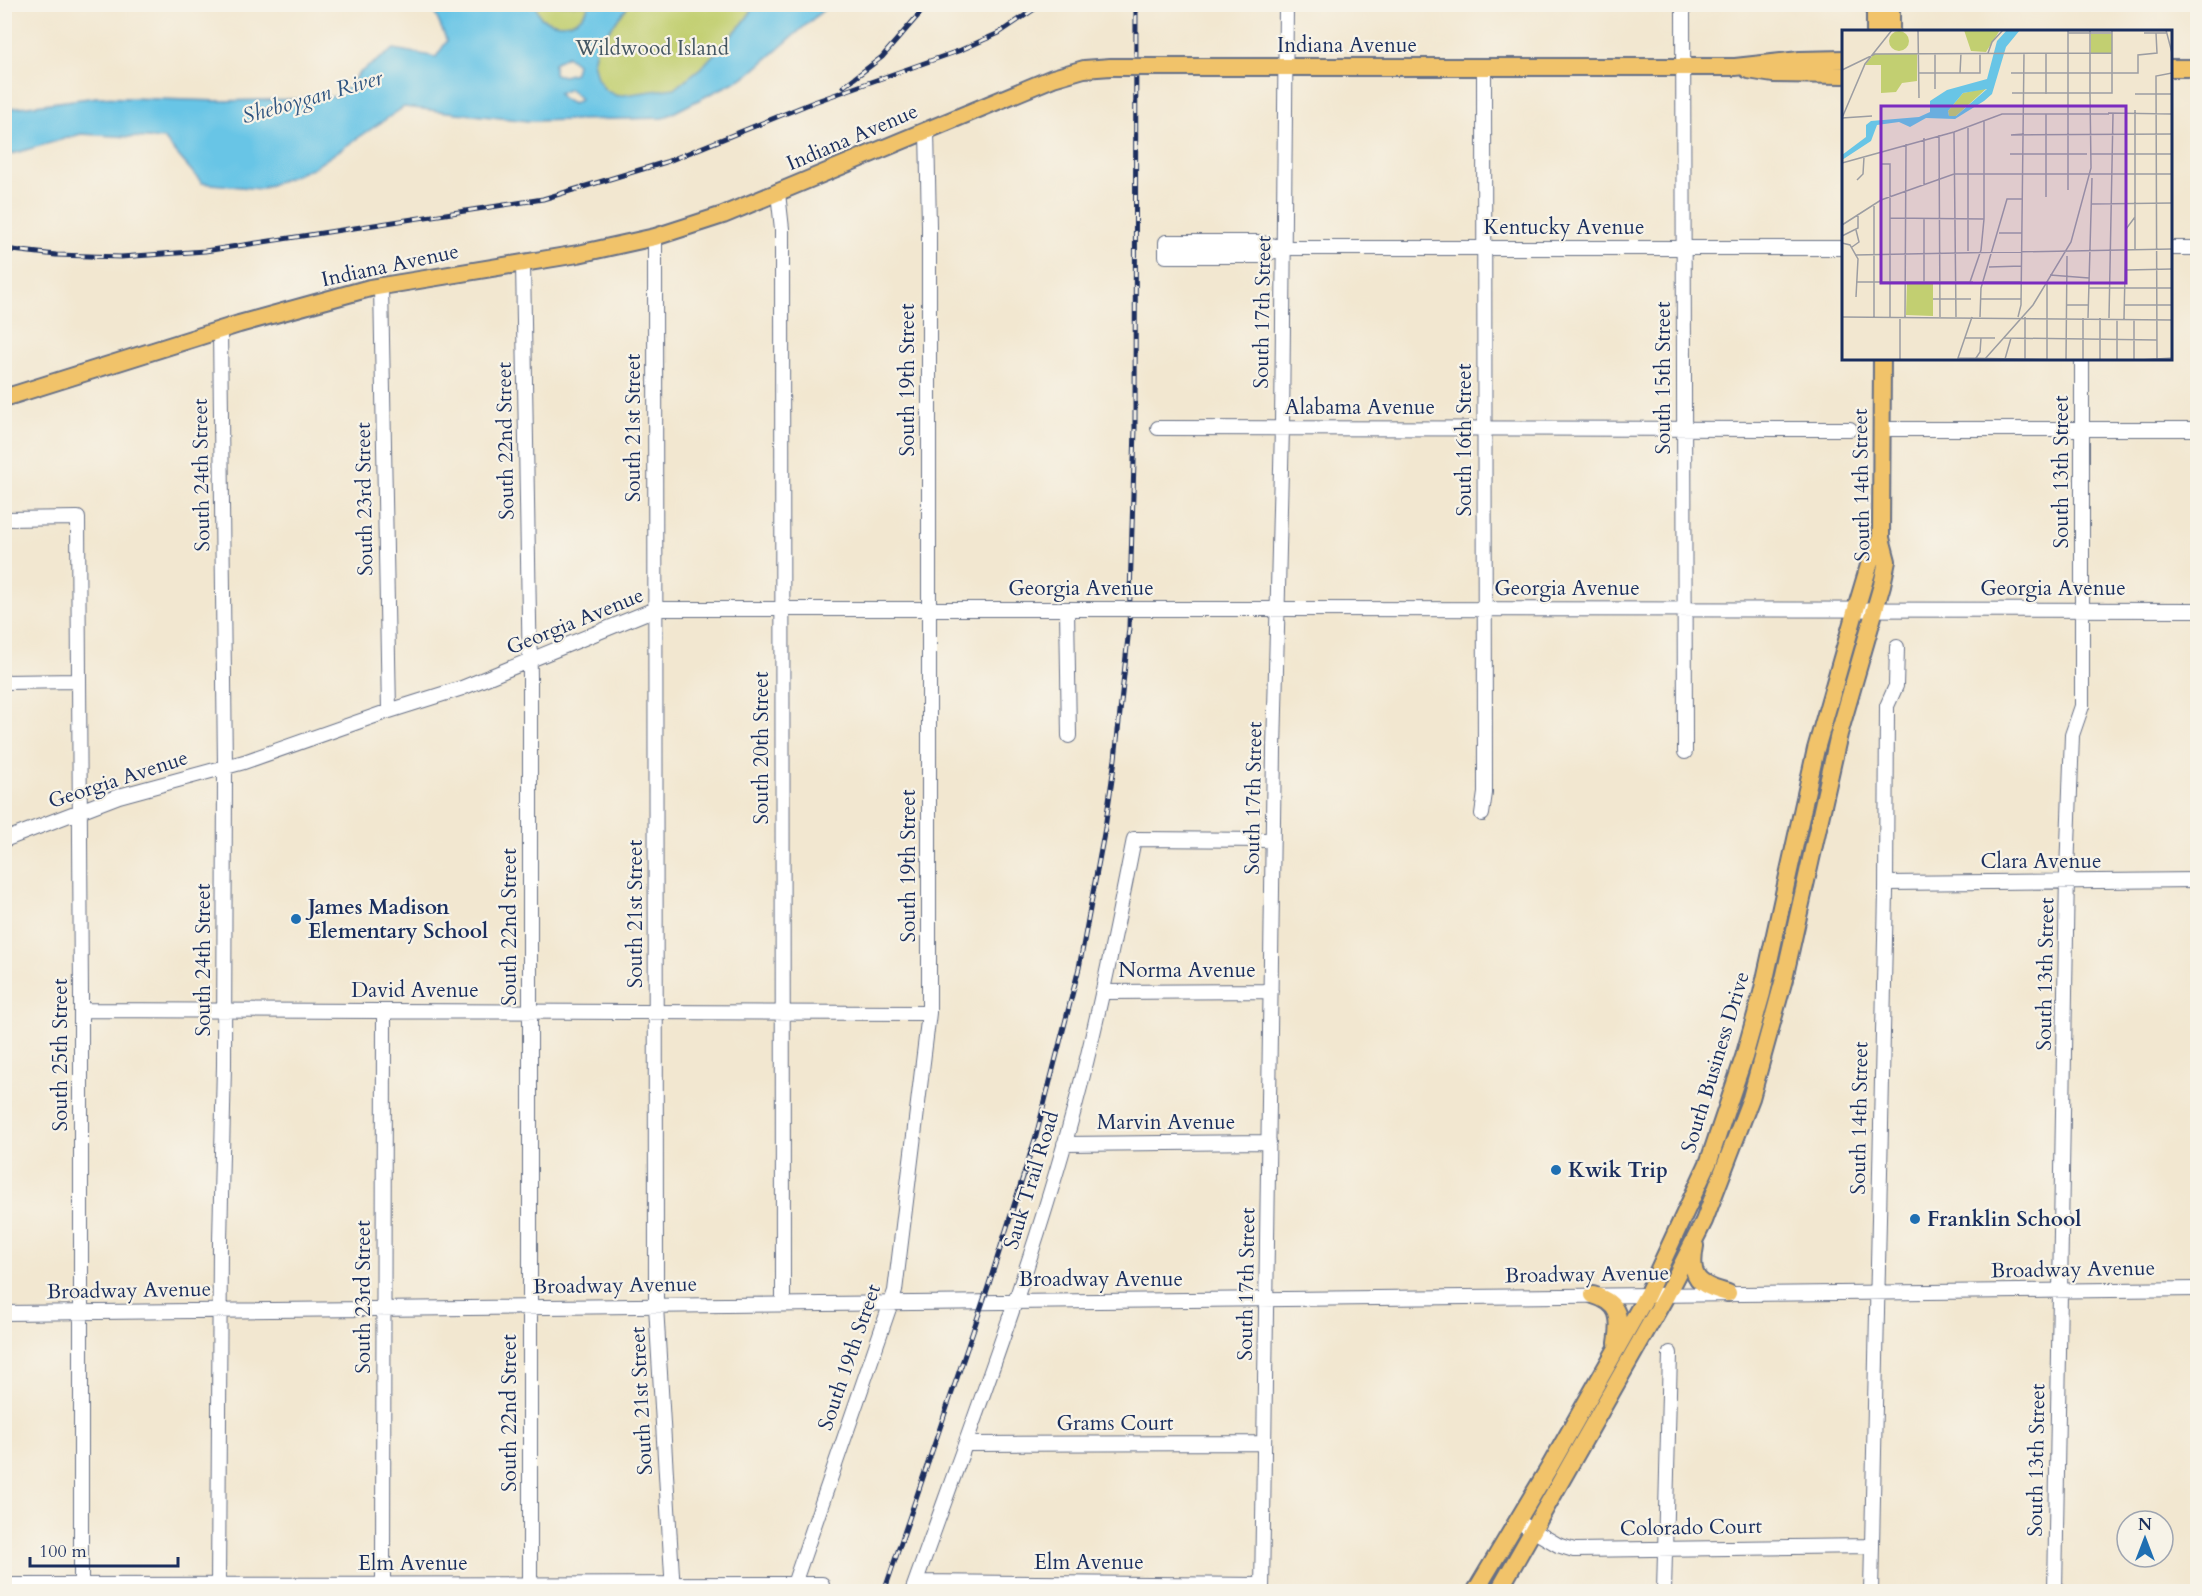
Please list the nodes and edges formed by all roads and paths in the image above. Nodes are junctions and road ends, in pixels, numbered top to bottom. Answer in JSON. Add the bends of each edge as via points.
{"nodes":[{"id":1,"x":1286,"y":4,"type":"edge"},
{"id":2,"x":1683,"y":4,"type":"edge"},
{"id":3,"x":1875,"y":4,"type":"edge"},
{"id":4,"x":1891,"y":4,"type":"edge"},
{"id":5,"x":1875,"y":30,"type":"edge"},
{"id":6,"x":1891,"y":30,"type":"edge"},
{"id":7,"x":1842,"y":59,"type":"edge"},
{"id":8,"x":1683,"y":66,"type":"junction"},
{"id":9,"x":1285,"y":67,"type":"junction"},
{"id":10,"x":1484,"y":67,"type":"junction"},
{"id":11,"x":1735,"y":67,"type":"junction"},
{"id":12,"x":2172,"y":68,"type":"edge"},
{"id":13,"x":2198,"y":68,"type":"edge"},
{"id":14,"x":1842,"y":75,"type":"edge"},
{"id":15,"x":927,"y":130,"type":"junction"},
{"id":16,"x":778,"y":193,"type":"junction"},
{"id":17,"x":655,"y":237,"type":"junction"},
{"id":18,"x":1284,"y":248,"type":"junction"},
{"id":19,"x":1484,"y":248,"type":"junction"},
{"id":20,"x":1684,"y":248,"type":"junction"},
{"id":21,"x":1842,"y":248,"type":"edge"},
{"id":22,"x":2172,"y":248,"type":"edge"},
{"id":23,"x":2198,"y":248,"type":"edge"},
{"id":24,"x":523,"y":262,"type":"junction"},
{"id":25,"x":381,"y":286,"type":"junction"},
{"id":26,"x":220,"y":329,"type":"junction"},
{"id":27,"x":1882,"y":360,"type":"edge"},
{"id":28,"x":2082,"y":360,"type":"edge"},
{"id":29,"x":4,"y":398,"type":"edge"},
{"id":30,"x":1882,"y":422,"type":"junction"},
{"id":31,"x":1158,"y":428,"type":"dead end"},
{"id":32,"x":1282,"y":428,"type":"junction"},
{"id":33,"x":1485,"y":429,"type":"junction"},
{"id":34,"x":1684,"y":429,"type":"junction"},
{"id":35,"x":1850,"y":429,"type":"dead end"},
{"id":36,"x":2082,"y":429,"type":"junction"},
{"id":37,"x":2198,"y":429,"type":"edge"},
{"id":38,"x":4,"y":519,"type":"edge"},
{"id":39,"x":1881,"y":538,"type":"junction"},
{"id":40,"x":655,"y":609,"type":"junction"},
{"id":41,"x":782,"y":609,"type":"junction"},
{"id":42,"x":930,"y":609,"type":"junction"},
{"id":43,"x":1067,"y":609,"type":"junction"},
{"id":44,"x":1278,"y":609,"type":"junction"},
{"id":45,"x":1485,"y":609,"type":"junction"},
{"id":46,"x":1684,"y":609,"type":"junction"},
{"id":47,"x":1856,"y":609,"type":"junction"},
{"id":48,"x":1875,"y":609,"type":"junction"},
{"id":49,"x":2083,"y":610,"type":"junction"},
{"id":50,"x":2198,"y":610,"type":"edge"},
{"id":51,"x":1897,"y":647,"type":"dead end"},
{"id":52,"x":530,"y":662,"type":"junction"},
{"id":53,"x":80,"y":681,"type":"junction"},
{"id":54,"x":4,"y":682,"type":"edge"},
{"id":55,"x":389,"y":711,"type":"junction"},
{"id":56,"x":1069,"y":736,"type":"dead end"},
{"id":57,"x":1685,"y":752,"type":"dead end"},
{"id":58,"x":225,"y":767,"type":"junction"},
{"id":59,"x":81,"y":810,"type":"junction"},
{"id":60,"x":1482,"y":814,"type":"dead end"},
{"id":61,"x":4,"y":840,"type":"edge"},
{"id":62,"x":1273,"y":840,"type":"junction"},
{"id":63,"x":2198,"y":880,"type":"edge"},
{"id":64,"x":2067,"y":882,"type":"junction"},
{"id":65,"x":1886,"y":883,"type":"junction"},
{"id":66,"x":1271,"y":991,"type":"junction"},
{"id":67,"x":1103,"y":992,"type":"junction"},
{"id":68,"x":81,"y":1010,"type":"junction"},
{"id":69,"x":225,"y":1010,"type":"junction"},
{"id":70,"x":384,"y":1011,"type":"junction"},
{"id":71,"x":530,"y":1011,"type":"junction"},
{"id":72,"x":656,"y":1012,"type":"junction"},
{"id":73,"x":783,"y":1012,"type":"junction"},
{"id":74,"x":929,"y":1014,"type":"junction"},
{"id":75,"x":1269,"y":1142,"type":"junction"},
{"id":76,"x":1064,"y":1144,"type":"junction"},
{"id":77,"x":1698,"y":1232,"type":"junction"},
{"id":78,"x":2198,"y":1289,"type":"edge"},
{"id":79,"x":2060,"y":1290,"type":"junction"},
{"id":80,"x":1728,"y":1293,"type":"junction"},
{"id":81,"x":1878,"y":1293,"type":"junction"},
{"id":82,"x":1647,"y":1294,"type":"junction"},
{"id":83,"x":1667,"y":1294,"type":"junction"},
{"id":84,"x":1593,"y":1295,"type":"junction"},
{"id":85,"x":1267,"y":1299,"type":"junction"},
{"id":86,"x":1015,"y":1301,"type":"junction"},
{"id":87,"x":891,"y":1302,"type":"junction"},
{"id":88,"x":783,"y":1304,"type":"junction"},
{"id":89,"x":656,"y":1306,"type":"junction"},
{"id":90,"x":530,"y":1307,"type":"junction"},
{"id":91,"x":384,"y":1308,"type":"junction"},
{"id":92,"x":219,"y":1310,"type":"junction"},
{"id":93,"x":80,"y":1312,"type":"junction"},
{"id":94,"x":4,"y":1313,"type":"edge"},
{"id":95,"x":1616,"y":1351,"type":"junction"},
{"id":96,"x":1670,"y":1353,"type":"dead end"},
{"id":97,"x":1264,"y":1443,"type":"junction"},
{"id":98,"x":966,"y":1444,"type":"junction"},
{"id":99,"x":1517,"y":1521,"type":"junction"},
{"id":100,"x":1533,"y":1531,"type":"junction"},
{"id":101,"x":1872,"y":1546,"type":"junction"},
{"id":102,"x":1665,"y":1548,"type":"junction"},
{"id":103,"x":383,"y":1584,"type":"junction"},
{"id":104,"x":794,"y":1584,"type":"junction"},
{"id":105,"x":822,"y":1584,"type":"dead end"},
{"id":106,"x":4,"y":1585,"type":"edge"},
{"id":107,"x":672,"y":1587,"type":"edge"},
{"id":108,"x":914,"y":1587,"type":"edge"},
{"id":109,"x":81,"y":1588,"type":"edge"},
{"id":110,"x":218,"y":1588,"type":"edge"},
{"id":111,"x":530,"y":1588,"type":"edge"},
{"id":112,"x":1262,"y":1588,"type":"edge"},
{"id":113,"x":1475,"y":1592,"type":"edge"},
{"id":114,"x":1498,"y":1592,"type":"edge"},
{"id":115,"x":1664,"y":1592,"type":"edge"},
{"id":116,"x":1871,"y":1592,"type":"edge"},
{"id":117,"x":2055,"y":1592,"type":"edge"}],
"edges":[{"from":1,"to":9,"type":"street","name":"South 17th Street"},
{"from":2,"to":8,"type":"street","name":"South 15th Street"},
{"from":3,"to":5,"type":"main road"},
{"from":4,"to":6,"type":"main road"},
{"from":7,"to":11,"type":"main road","name":"Indiana Avenue"},
{"from":8,"to":10,"type":"main road","name":"Indiana Avenue"},
{"from":8,"to":11,"type":"main road","name":"Indiana Avenue"},
{"from":8,"to":20,"type":"street","name":"South 15th Street"},
{"from":9,"to":10,"type":"main road","name":"Indiana Avenue"},
{"from":9,"to":15,"type":"main road","name":"Indiana Avenue","bridge":true,"via":[[1088,69],[1062,75]]},
{"from":9,"to":18,"type":"street","name":"South 17th Street"},
{"from":10,"to":19,"type":"street","name":"South 16th Street"},
{"from":11,"to":14,"type":"main road","name":"Indiana Avenue","via":[[1773,74]]},
{"from":12,"to":13,"type":"main road"},
{"from":15,"to":16,"type":"main road","name":"Indiana Avenue"},
{"from":15,"to":42,"type":"street","name":"South 19th Street"},
{"from":16,"to":17,"type":"main road","name":"Indiana Avenue"},
{"from":16,"to":41,"type":"street","name":"South 20th Street","via":[[782,229]]},
{"from":17,"to":24,"type":"main road","name":"Indiana Avenue"},
{"from":17,"to":40,"type":"street","name":"South 21st Street"},
{"from":18,"to":18,"type":"street","name":"Kentucky Avenue","via":[[1258,242],[1166,242],[1166,256],[1259,256]]},
{"from":18,"to":19,"type":"street","name":"Kentucky Avenue"},
{"from":18,"to":32,"type":"street","name":"South 17th Street"},
{"from":19,"to":20,"type":"street","name":"Kentucky Avenue"},
{"from":19,"to":33,"type":"street","name":"South 16th Street"},
{"from":20,"to":21,"type":"street","name":"Kentucky Avenue"},
{"from":20,"to":34,"type":"street","name":"South 15th Street"},
{"from":22,"to":23,"type":"street"},
{"from":24,"to":25,"type":"main road","name":"Indiana Avenue"},
{"from":24,"to":52,"type":"street","name":"South 22nd Street"},
{"from":25,"to":26,"type":"main road","name":"Indiana Avenue"},
{"from":25,"to":55,"type":"street","name":"South 23rd Street"},
{"from":26,"to":29,"type":"main road","name":"Indiana Avenue"},
{"from":26,"to":58,"type":"street","name":"South 24th Street"},
{"from":27,"to":30,"type":"main road","name":"South 14th Street"},
{"from":28,"to":36,"type":"street","name":"South 13th Street"},
{"from":30,"to":36,"type":"street"},
{"from":30,"to":39,"type":"main road","name":"South 14th Street"},
{"from":31,"to":32,"type":"street","name":"Alabama Avenue"},
{"from":32,"to":33,"type":"street","name":"Alabama Avenue"},
{"from":32,"to":44,"type":"street","name":"South 17th Street"},
{"from":33,"to":34,"type":"street","name":"Alabama Avenue"},
{"from":33,"to":45,"type":"street","name":"South 16th Street"},
{"from":34,"to":35,"type":"street","name":"Alabama Avenue"},
{"from":34,"to":46,"type":"street","name":"South 15th Street"},
{"from":36,"to":37,"type":"street"},
{"from":36,"to":49,"type":"street","name":"South 13th Street"},
{"from":38,"to":53,"type":"street","name":"South 25th Street","via":[[78,518]]},
{"from":39,"to":47,"type":"main road","name":"South Business Drive"},
{"from":39,"to":48,"type":"main road","name":"South 14th Street","via":[[1887,561]]},
{"from":40,"to":41,"type":"street","name":"Georgia Avenue"},
{"from":40,"to":52,"type":"street","name":"Georgia Avenue"},
{"from":40,"to":72,"type":"street","name":"South 21st Street"},
{"from":41,"to":42,"type":"street","name":"Georgia Avenue"},
{"from":41,"to":73,"type":"street","name":"South 20th Street"},
{"from":42,"to":43,"type":"street","name":"Georgia Avenue"},
{"from":42,"to":74,"type":"street","name":"South 19th Street"},
{"from":43,"to":44,"type":"street","name":"Georgia Avenue","bridge":true},
{"from":43,"to":56,"type":"street"},
{"from":44,"to":45,"type":"street","name":"Georgia Avenue"},
{"from":44,"to":62,"type":"street","name":"South 17th Street"},
{"from":45,"to":46,"type":"street","name":"Georgia Avenue"},
{"from":45,"to":60,"type":"street","name":"South 16th Street"},
{"from":46,"to":47,"type":"street","name":"Georgia Avenue"},
{"from":46,"to":57,"type":"street","name":"South 15th Street"},
{"from":47,"to":48,"type":"street","name":"Georgia Avenue"},
{"from":47,"to":82,"type":"main road","name":"South Business Drive","via":[[1816,749],[1744,1057],[1709,1161]]},
{"from":48,"to":49,"type":"street","name":"Georgia Avenue"},
{"from":48,"to":77,"type":"main road","name":"South Business Drive","via":[[1839,734],[1771,1030],[1751,1098]]},
{"from":49,"to":50,"type":"street","name":"Georgia Avenue"},
{"from":49,"to":64,"type":"street","name":"South 13th Street","via":[[2082,706],[2072,735]]},
{"from":51,"to":65,"type":"street","name":"South 14th Street","via":[[1895,689],[1887,705]]},
{"from":52,"to":55,"type":"street","name":"Georgia Avenue"},
{"from":52,"to":71,"type":"street","name":"South 22nd Street"},
{"from":53,"to":54,"type":"street"},
{"from":53,"to":59,"type":"street","name":"South 25th Street"},
{"from":55,"to":58,"type":"street","name":"Georgia Avenue"},
{"from":58,"to":59,"type":"street","name":"Georgia Avenue"},
{"from":58,"to":69,"type":"street","name":"South 24th Street"},
{"from":59,"to":61,"type":"street","name":"Georgia Avenue"},
{"from":59,"to":68,"type":"street","name":"South 25th Street"},
{"from":62,"to":66,"type":"street","name":"South 17th Street"},
{"from":62,"to":67,"type":"street","name":"Sauk Trail Road","via":[[1134,839]]},
{"from":63,"to":64,"type":"street","name":"Clara Avenue"},
{"from":64,"to":65,"type":"street","name":"Clara Avenue"},
{"from":64,"to":79,"type":"street","name":"South 13th Street"},
{"from":65,"to":81,"type":"street","name":"South 14th Street"},
{"from":66,"to":67,"type":"street","name":"Norma Avenue"},
{"from":66,"to":75,"type":"street","name":"South 17th Street"},
{"from":67,"to":76,"type":"street","name":"Sauk Trail Road"},
{"from":68,"to":69,"type":"street","name":"David Avenue"},
{"from":68,"to":93,"type":"street","name":"South 25th Street"},
{"from":69,"to":70,"type":"street","name":"David Avenue"},
{"from":69,"to":92,"type":"street","name":"South 24th Street"},
{"from":70,"to":71,"type":"street","name":"David Avenue"},
{"from":70,"to":91,"type":"street","name":"South 23rd Street"},
{"from":71,"to":72,"type":"street","name":"David Avenue"},
{"from":71,"to":90,"type":"street","name":"South 22nd Street"},
{"from":72,"to":73,"type":"street","name":"David Avenue"},
{"from":72,"to":89,"type":"street","name":"South 21st Street"},
{"from":73,"to":74,"type":"street","name":"David Avenue"},
{"from":73,"to":88,"type":"street","name":"South 20th Street"},
{"from":74,"to":87,"type":"street","name":"South 19th Street","via":[[896,1288]]},
{"from":75,"to":76,"type":"street","name":"Marvin Avenue"},
{"from":75,"to":85,"type":"street","name":"South 17th Street"},
{"from":76,"to":86,"type":"street","name":"Sauk Trail Road"},
{"from":77,"to":80,"type":"main road","via":[[1694,1273],[1703,1284]]},
{"from":77,"to":83,"type":"main road","name":"South Business Drive"},
{"from":78,"to":79,"type":"street","name":"Broadway Avenue"},
{"from":79,"to":81,"type":"street","name":"Broadway Avenue"},
{"from":79,"to":117,"type":"street","name":"South 13th Street"},
{"from":80,"to":81,"type":"street","name":"Broadway Avenue"},
{"from":80,"to":83,"type":"street","name":"Broadway Avenue"},
{"from":81,"to":101,"type":"street","name":"South 14th Street"},
{"from":82,"to":83,"type":"street","name":"Broadway Avenue"},
{"from":82,"to":84,"type":"street","name":"Broadway Avenue"},
{"from":82,"to":95,"type":"main road","name":"South Business Drive"},
{"from":83,"to":100,"type":"main road","name":"South Business Drive"},
{"from":84,"to":85,"type":"street","name":"Broadway Avenue"},
{"from":84,"to":95,"type":"main road","via":[[1609,1302],[1617,1312]]},
{"from":85,"to":86,"type":"street","name":"Broadway Avenue"},
{"from":85,"to":97,"type":"street","name":"South 17th Street"},
{"from":86,"to":87,"type":"street","name":"Broadway Avenue"},
{"from":86,"to":98,"type":"street","name":"Sauk Trail Road"},
{"from":87,"to":88,"type":"street","name":"Broadway Avenue"},
{"from":87,"to":104,"type":"street","name":"South 19th Street"},
{"from":88,"to":89,"type":"street","name":"Broadway Avenue"},
{"from":89,"to":90,"type":"street","name":"Broadway Avenue"},
{"from":89,"to":107,"type":"street","name":"South 21st Street"},
{"from":90,"to":91,"type":"street","name":"Broadway Avenue"},
{"from":90,"to":111,"type":"street","name":"South 22nd Street"},
{"from":91,"to":92,"type":"street","name":"Broadway Avenue"},
{"from":91,"to":103,"type":"street","name":"South 23rd Street"},
{"from":92,"to":93,"type":"street","name":"Broadway Avenue"},
{"from":92,"to":110,"type":"street","name":"South 24th Street"},
{"from":93,"to":94,"type":"street","name":"Broadway Avenue"},
{"from":93,"to":109,"type":"street","name":"South 25th Street"},
{"from":95,"to":99,"type":"main road","name":"South Business Drive"},
{"from":96,"to":102,"type":"street"},
{"from":97,"to":98,"type":"street","name":"Grams Court"},
{"from":97,"to":112,"type":"street","name":"South 17th Street"},
{"from":98,"to":108,"type":"street","name":"Sauk Trail Road"},
{"from":99,"to":100,"type":"street","name":"Colorado Court"},
{"from":99,"to":113,"type":"main road","name":"South Business Drive"},
{"from":100,"to":102,"type":"street","name":"Colorado Court","via":[[1572,1550]]},
{"from":100,"to":114,"type":"main road","name":"South Business Drive"},
{"from":101,"to":102,"type":"street","name":"Colorado Court"},
{"from":101,"to":116,"type":"street","name":"South 14th Street"},
{"from":102,"to":115,"type":"street"},
{"from":103,"to":110,"type":"street","name":"Elm Avenue"},
{"from":103,"to":111,"type":"street","name":"Elm Avenue"},
{"from":104,"to":105,"type":"street","name":"Elm Avenue"},
{"from":104,"to":107,"type":"street","name":"Elm Avenue"},
{"from":106,"to":109,"type":"street","name":"Elm Avenue"},
{"from":107,"to":111,"type":"street","name":"Elm Avenue"},
{"from":108,"to":112,"type":"street","name":"Elm Avenue"},
{"from":109,"to":110,"type":"street","name":"Elm Avenue"}]}
